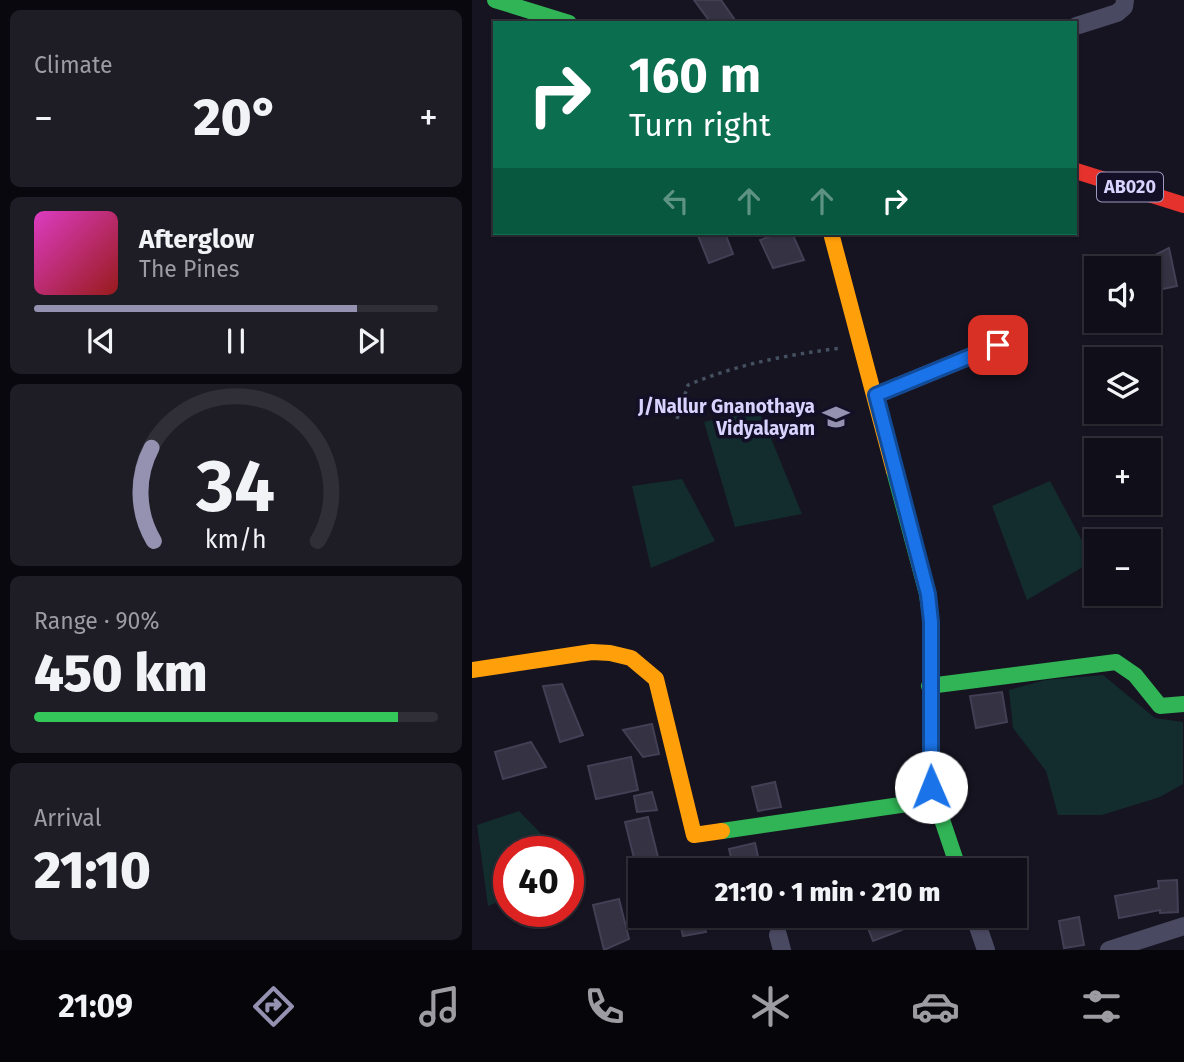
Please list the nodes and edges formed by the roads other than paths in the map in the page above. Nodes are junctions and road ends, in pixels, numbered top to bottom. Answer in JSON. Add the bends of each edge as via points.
{"nodes":[{"id":1,"x":495,"y":0,"type":"edge"},
{"id":2,"x":1125,"y":0,"type":"edge"},
{"id":3,"x":563,"y":21,"type":"edge"},
{"id":4,"x":1077,"y":26,"type":"edge"},
{"id":5,"x":1077,"y":171,"type":"edge"},
{"id":6,"x":1184,"y":205,"type":"edge"},
{"id":7,"x":832,"y":235,"type":"edge"},
{"id":8,"x":998,"y":345,"type":"dead end"},
{"id":9,"x":876,"y":395,"type":"junction"},
{"id":10,"x":472,"y":670,"type":"edge"},
{"id":11,"x":929,"y":686,"type":"junction"},
{"id":12,"x":1184,"y":704,"type":"edge"},
{"id":13,"x":935,"y":800,"type":"junction"},
{"id":14,"x":955,"y":858,"type":"edge"},
{"id":15,"x":1184,"y":926,"type":"edge"},
{"id":16,"x":978,"y":928,"type":"edge"},
{"id":17,"x":986,"y":950,"type":"edge"},
{"id":18,"x":1109,"y":950,"type":"edge"}],
"edges":[{"from":1,"to":3,"type":"street"},
{"from":2,"to":4,"type":"street","via":[[1117,13]]},
{"from":5,"to":6,"type":"street","number":"AB020"},
{"from":7,"to":9,"type":"street"},
{"from":8,"to":9,"type":"street"},
{"from":9,"to":11,"type":"street","via":[[928,594]]},
{"from":10,"to":13,"type":"street","via":[[500,669],[589,651],[627,656],[644,666],[656,680],[694,835]]},
{"from":11,"to":12,"type":"street","via":[[1115,662],[1127,665],[1160,706]]},
{"from":11,"to":13,"type":"street"},
{"from":13,"to":14,"type":"street"},
{"from":15,"to":18,"type":"street"},
{"from":16,"to":17,"type":"street"}]}
